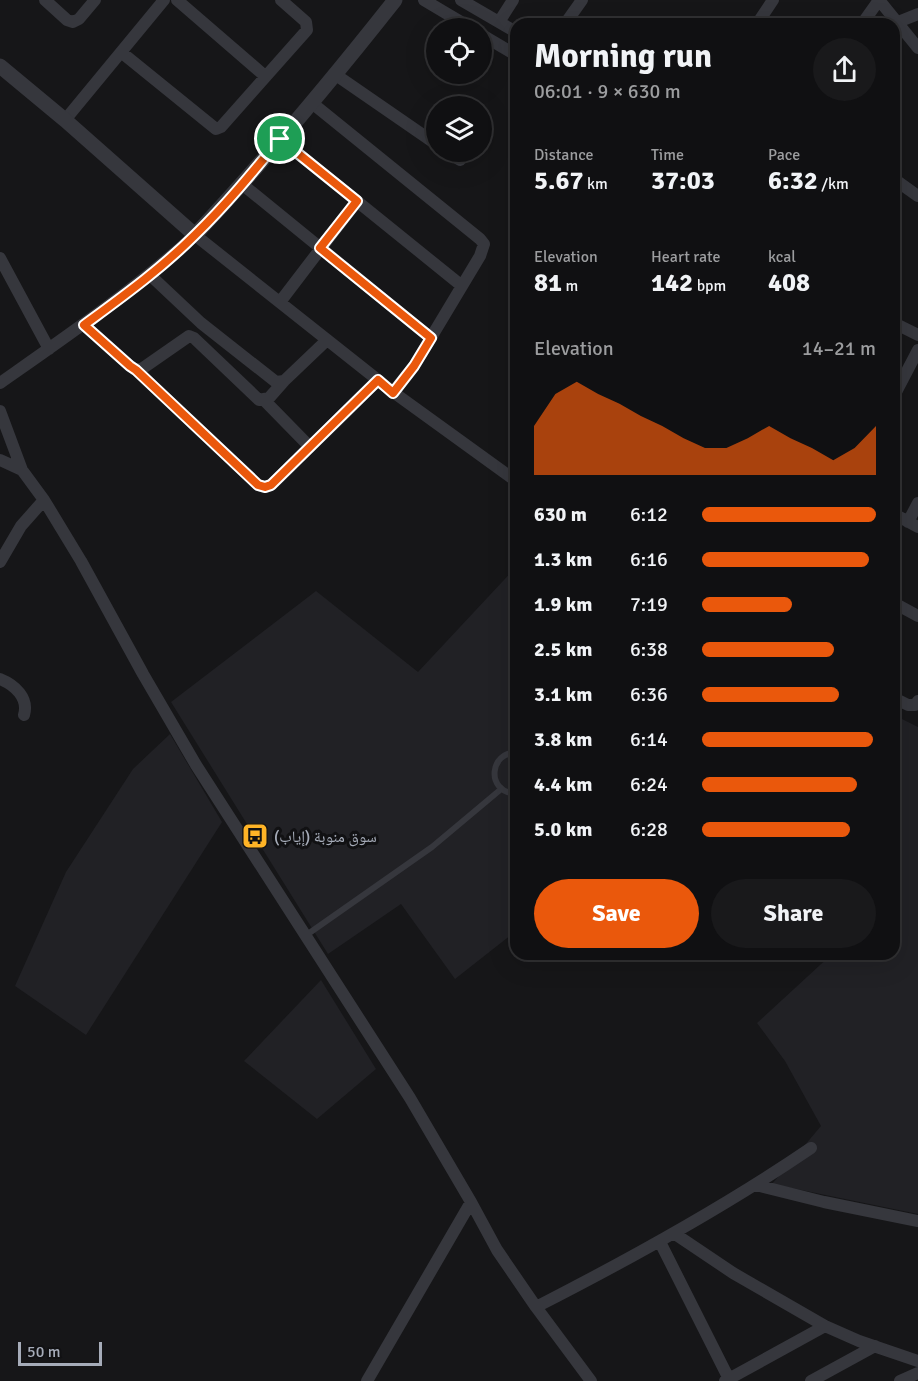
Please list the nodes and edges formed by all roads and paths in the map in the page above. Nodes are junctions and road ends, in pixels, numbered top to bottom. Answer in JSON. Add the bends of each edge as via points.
{"nodes":[{"id":1,"x":45,"y":0,"type":"edge"},
{"id":2,"x":95,"y":0,"type":"edge"},
{"id":3,"x":164,"y":0,"type":"edge"},
{"id":4,"x":177,"y":0,"type":"edge"},
{"id":5,"x":281,"y":0,"type":"edge"},
{"id":6,"x":395,"y":0,"type":"edge"},
{"id":7,"x":424,"y":0,"type":"edge"},
{"id":8,"x":461,"y":0,"type":"edge"},
{"id":9,"x":513,"y":0,"type":"edge"},
{"id":10,"x":582,"y":0,"type":"edge"},
{"id":11,"x":773,"y":0,"type":"edge"},
{"id":12,"x":879,"y":0,"type":"edge"},
{"id":13,"x":918,"y":14,"type":"edge"},
{"id":14,"x":454,"y":18,"type":"edge"},
{"id":15,"x":569,"y":18,"type":"edge"},
{"id":16,"x":761,"y":18,"type":"edge"},
{"id":17,"x":866,"y":18,"type":"edge"},
{"id":18,"x":895,"y":18,"type":"edge"},
{"id":19,"x":900,"y":21,"type":"edge"},
{"id":20,"x":499,"y":22,"type":"junction"},
{"id":21,"x":900,"y":25,"type":"edge"},
{"id":22,"x":510,"y":28,"type":"edge"},
{"id":23,"x":492,"y":41,"type":"edge"},
{"id":24,"x":918,"y":48,"type":"edge"},
{"id":25,"x":510,"y":51,"type":"edge"},
{"id":26,"x":121,"y":52,"type":"junction"},
{"id":27,"x":0,"y":66,"type":"edge"},
{"id":28,"x":336,"y":75,"type":"junction"},
{"id":29,"x":265,"y":76,"type":"junction"},
{"id":30,"x":312,"y":103,"type":"junction"},
{"id":31,"x":65,"y":120,"type":"junction"},
{"id":32,"x":426,"y":137,"type":"edge"},
{"id":33,"x":280,"y":139,"type":"junction"},
{"id":34,"x":900,"y":183,"type":"edge"},
{"id":35,"x":242,"y":184,"type":"junction"},
{"id":36,"x":918,"y":196,"type":"edge"},
{"id":37,"x":357,"y":201,"type":"junction"},
{"id":38,"x":195,"y":235,"type":"junction"},
{"id":39,"x":320,"y":248,"type":"junction"},
{"id":40,"x":0,"y":258,"type":"edge"},
{"id":41,"x":150,"y":275,"type":"junction"},
{"id":42,"x":462,"y":286,"type":"junction"},
{"id":43,"x":280,"y":302,"type":"junction"},
{"id":44,"x":201,"y":323,"type":"junction"},
{"id":45,"x":84,"y":325,"type":"junction"},
{"id":46,"x":900,"y":326,"type":"edge"},
{"id":47,"x":918,"y":335,"type":"edge"},
{"id":48,"x":189,"y":336,"type":"junction"},
{"id":49,"x":431,"y":338,"type":"junction"},
{"id":50,"x":327,"y":340,"type":"junction"},
{"id":51,"x":49,"y":349,"type":"junction"},
{"id":52,"x":918,"y":350,"type":"edge"},
{"id":53,"x":136,"y":370,"type":"junction"},
{"id":54,"x":378,"y":380,"type":"junction"},
{"id":55,"x":284,"y":381,"type":"junction"},
{"id":56,"x":0,"y":383,"type":"edge"},
{"id":57,"x":900,"y":384,"type":"edge"},
{"id":58,"x":393,"y":393,"type":"junction"},
{"id":59,"x":264,"y":400,"type":"junction"},
{"id":60,"x":0,"y":411,"type":"edge"},
{"id":61,"x":310,"y":447,"type":"junction"},
{"id":62,"x":0,"y":460,"type":"edge"},
{"id":63,"x":22,"y":470,"type":"junction"},
{"id":64,"x":510,"y":477,"type":"edge"},
{"id":65,"x":44,"y":500,"type":"junction"},
{"id":66,"x":918,"y":503,"type":"edge"},
{"id":67,"x":913,"y":524,"type":"edge"},
{"id":68,"x":0,"y":562,"type":"edge"},
{"id":69,"x":900,"y":606,"type":"edge"},
{"id":70,"x":918,"y":616,"type":"edge"},
{"id":71,"x":0,"y":679,"type":"edge"},
{"id":72,"x":900,"y":701,"type":"edge"},
{"id":73,"x":918,"y":701,"type":"edge"},
{"id":74,"x":24,"y":715,"type":"dead end"},
{"id":75,"x":510,"y":753,"type":"edge"},
{"id":76,"x":500,"y":790,"type":"junction"},
{"id":77,"x":510,"y":792,"type":"edge"},
{"id":78,"x":305,"y":936,"type":"junction"},
{"id":79,"x":811,"y":1148,"type":"dead end"},
{"id":80,"x":756,"y":1185,"type":"junction"},
{"id":81,"x":471,"y":1202,"type":"junction"},
{"id":82,"x":918,"y":1221,"type":"edge"},
{"id":83,"x":675,"y":1234,"type":"junction"},
{"id":84,"x":660,"y":1242,"type":"junction"},
{"id":85,"x":536,"y":1307,"type":"junction"},
{"id":86,"x":825,"y":1326,"type":"junction"},
{"id":87,"x":875,"y":1346,"type":"junction"},
{"id":88,"x":917,"y":1366,"type":"edge"},
{"id":89,"x":728,"y":1380,"type":"edge"},
{"id":90,"x":367,"y":1381,"type":"edge"},
{"id":91,"x":591,"y":1381,"type":"edge"},
{"id":92,"x":812,"y":1381,"type":"edge"},
{"id":93,"x":900,"y":1381,"type":"edge"}],
"edges":[{"from":1,"to":2,"type":"street","via":[[73,22]]},
{"from":3,"to":26,"type":"street"},
{"from":4,"to":29,"type":"street"},
{"from":5,"to":29,"type":"street","via":[[306,22],[307,30]]},
{"from":6,"to":28,"type":"street"},
{"from":7,"to":14,"type":"street"},
{"from":8,"to":20,"type":"street"},
{"from":9,"to":20,"type":"street"},
{"from":10,"to":15,"type":"street"},
{"from":11,"to":16,"type":"street"},
{"from":12,"to":17,"type":"street"},
{"from":12,"to":18,"type":"street"},
{"from":13,"to":19,"type":"street"},
{"from":20,"to":22,"type":"street"},
{"from":21,"to":24,"type":"street"},
{"from":23,"to":25,"type":"street"},
{"from":26,"to":29,"type":"street","via":[[216,129]]},
{"from":26,"to":31,"type":"street"},
{"from":27,"to":31,"type":"street"},
{"from":28,"to":30,"type":"street"},
{"from":28,"to":32,"type":"street"},
{"from":30,"to":33,"type":"street"},
{"from":30,"to":42,"type":"street","via":[[483,241],[483,249]]},
{"from":31,"to":38,"type":"street"},
{"from":33,"to":35,"type":"street"},
{"from":33,"to":37,"type":"street"},
{"from":34,"to":36,"type":"street"},
{"from":35,"to":38,"type":"street"},
{"from":35,"to":39,"type":"street"},
{"from":37,"to":39,"type":"street"},
{"from":37,"to":42,"type":"street"},
{"from":38,"to":41,"type":"street"},
{"from":38,"to":43,"type":"street"},
{"from":39,"to":43,"type":"street"},
{"from":39,"to":49,"type":"street"},
{"from":40,"to":51,"type":"street"},
{"from":41,"to":44,"type":"street"},
{"from":41,"to":45,"type":"street"},
{"from":42,"to":49,"type":"street"},
{"from":43,"to":50,"type":"street"},
{"from":44,"to":48,"type":"street"},
{"from":44,"to":55,"type":"street","via":[[271,379]]},
{"from":45,"to":51,"type":"street"},
{"from":45,"to":53,"type":"street"},
{"from":46,"to":47,"type":"street"},
{"from":48,"to":53,"type":"street"},
{"from":48,"to":59,"type":"street"},
{"from":49,"to":58,"type":"street"},
{"from":50,"to":54,"type":"street"},
{"from":50,"to":55,"type":"street"},
{"from":51,"to":56,"type":"street"},
{"from":52,"to":57,"type":"street"},
{"from":53,"to":61,"type":"street","via":[[258,485],[271,485]]},
{"from":54,"to":58,"type":"street"},
{"from":54,"to":61,"type":"street"},
{"from":55,"to":59,"type":"street"},
{"from":58,"to":64,"type":"street"},
{"from":59,"to":61,"type":"street"},
{"from":60,"to":63,"type":"street"},
{"from":62,"to":63,"type":"street"},
{"from":63,"to":65,"type":"street"},
{"from":65,"to":68,"type":"street","via":[[21,526]]},
{"from":65,"to":78,"type":"street","via":[[196,765]]},
{"from":66,"to":67,"type":"street"},
{"from":69,"to":70,"type":"street"},
{"from":71,"to":74,"type":"street","via":[[23,698]]},
{"from":72,"to":73,"type":"street","via":[[908,705]]},
{"from":75,"to":76,"type":"lane","via":[[499,760],[494,772]]},
{"from":76,"to":77,"type":"lane"},
{"from":76,"to":78,"type":"lane","via":[[432,848]]},
{"from":78,"to":81,"type":"street","via":[[410,1098]]},
{"from":79,"to":80,"type":"street"},
{"from":80,"to":82,"type":"street"},
{"from":80,"to":83,"type":"street"},
{"from":81,"to":85,"type":"street","via":[[497,1250]]},
{"from":81,"to":90,"type":"street"},
{"from":83,"to":84,"type":"street"},
{"from":83,"to":86,"type":"street"},
{"from":84,"to":85,"type":"street"},
{"from":84,"to":89,"type":"street"},
{"from":85,"to":91,"type":"street"},
{"from":86,"to":87,"type":"street"},
{"from":86,"to":89,"type":"street"},
{"from":87,"to":88,"type":"street"},
{"from":87,"to":92,"type":"street"},
{"from":88,"to":93,"type":"street"}]}
